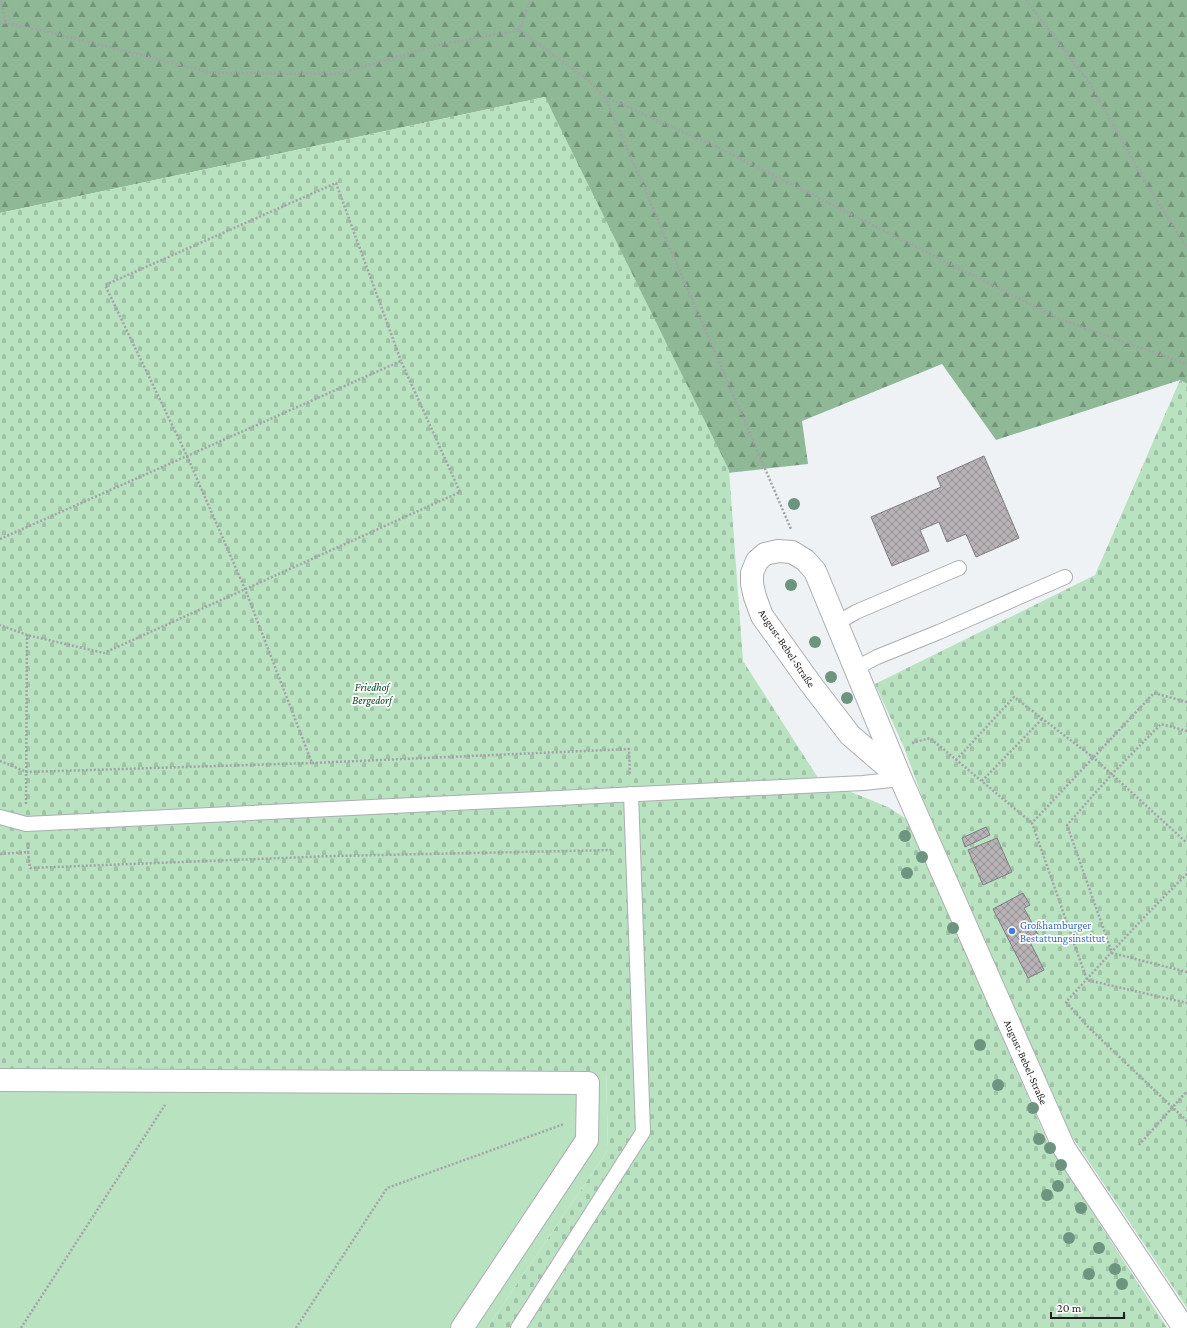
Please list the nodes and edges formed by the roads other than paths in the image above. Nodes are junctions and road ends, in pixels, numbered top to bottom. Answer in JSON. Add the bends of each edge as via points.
{"nodes":[{"id":1,"x":959,"y":568,"type":"dead end"},
{"id":2,"x":1065,"y":577,"type":"dead end"},
{"id":3,"x":837,"y":624,"type":"junction"},
{"id":4,"x":856,"y":668,"type":"junction"},
{"id":5,"x":901,"y":779,"type":"junction"},
{"id":6,"x":631,"y":794,"type":"junction"},
{"id":7,"x":0,"y":817,"type":"edge"},
{"id":8,"x":0,"y":1080,"type":"edge"},
{"id":9,"x":462,"y":1328,"type":"edge"},
{"id":10,"x":518,"y":1328,"type":"edge"},
{"id":11,"x":1184,"y":1328,"type":"edge"}],
"edges":[{"from":1,"to":3,"type":"lane","via":[[856,612]]},
{"from":2,"to":4,"type":"lane"},
{"from":3,"to":4,"type":"street","name":"August-Bebel-Straße"},
{"from":3,"to":5,"type":"street","name":"August-Bebel-Straße","via":[[815,571],[805,560],[792,552],[778,550],[765,554],[757,561],[752,573],[752,584],[762,616],[850,735]]},
{"from":4,"to":5,"type":"street","name":"August-Bebel-Straße"},
{"from":5,"to":6,"type":"lane"},
{"from":5,"to":11,"type":"street","name":"August-Bebel-Straße","via":[[1064,1148]]},
{"from":6,"to":7,"type":"lane","via":[[26,824]]},
{"from":6,"to":10,"type":"lane","via":[[643,1132]]},
{"from":8,"to":9,"type":"street","via":[[588,1083],[587,1140]]}]}
